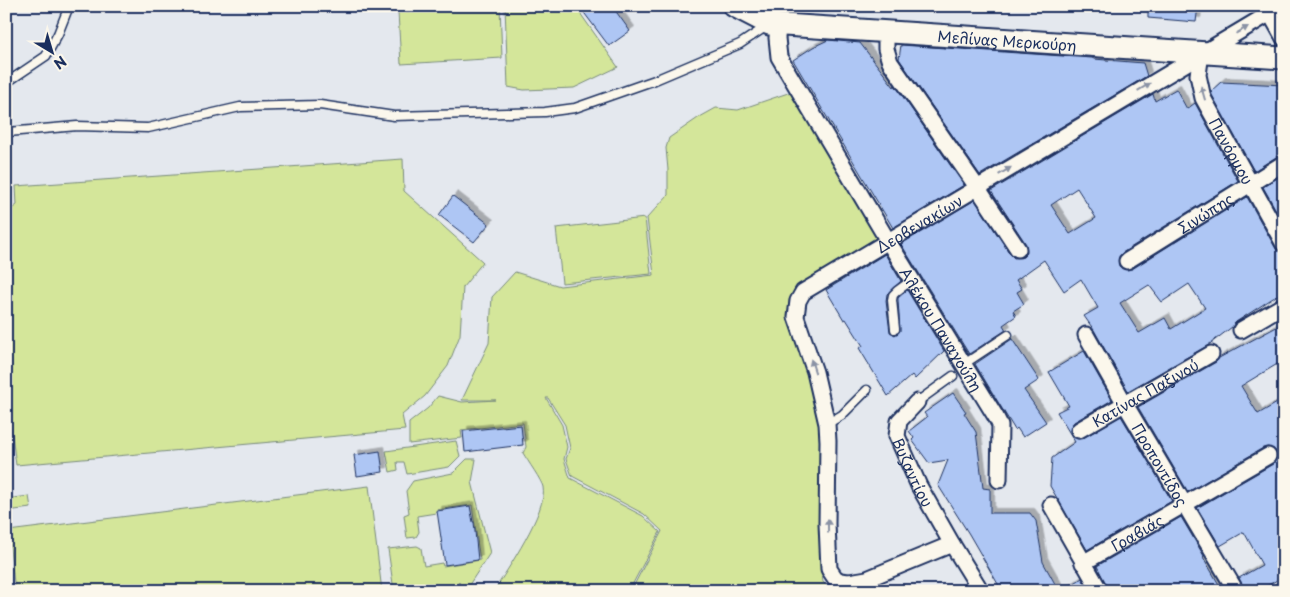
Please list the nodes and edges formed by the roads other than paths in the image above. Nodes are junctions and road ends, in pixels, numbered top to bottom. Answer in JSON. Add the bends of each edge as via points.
{"nodes":[{"id":1,"x":69,"y":6,"type":"edge"},
{"id":2,"x":734,"y":6,"type":"edge"},
{"id":3,"x":1272,"y":9,"type":"edge"},
{"id":4,"x":773,"y":25,"type":"junction"},
{"id":5,"x":886,"y":32,"type":"junction"},
{"id":6,"x":1284,"y":38,"type":"edge"},
{"id":7,"x":1202,"y":53,"type":"junction"},
{"id":8,"x":1284,"y":58,"type":"edge"},
{"id":9,"x":6,"y":83,"type":"edge"},
{"id":10,"x":8,"y":132,"type":"dead end"},
{"id":11,"x":1284,"y":163,"type":"edge"},
{"id":12,"x":1251,"y":184,"type":"junction"},
{"id":13,"x":977,"y":187,"type":"junction"},
{"id":14,"x":888,"y":241,"type":"junction"},
{"id":15,"x":1284,"y":244,"type":"edge"},
{"id":16,"x":1018,"y":249,"type":"dead end"},
{"id":17,"x":1127,"y":261,"type":"dead end"},
{"id":18,"x":912,"y":280,"type":"junction"},
{"id":19,"x":1284,"y":305,"type":"edge"},
{"id":20,"x":895,"y":329,"type":"dead end"},
{"id":21,"x":1241,"y":330,"type":"dead end"},
{"id":22,"x":1008,"y":334,"type":"dead end"},
{"id":23,"x":1086,"y":335,"type":"dead end"},
{"id":24,"x":1211,"y":354,"type":"dead end"},
{"id":25,"x":964,"y":364,"type":"junction"},
{"id":26,"x":953,"y":376,"type":"dead end"},
{"id":27,"x":867,"y":390,"type":"dead end"},
{"id":28,"x":917,"y":402,"type":"joint"},
{"id":29,"x":1125,"y":404,"type":"junction"},
{"id":30,"x":827,"y":424,"type":"junction"},
{"id":31,"x":1079,"y":430,"type":"dead end"},
{"id":32,"x":1268,"y":456,"type":"dead end"},
{"id":33,"x":999,"y":480,"type":"dead end"},
{"id":34,"x":1051,"y":504,"type":"dead end"},
{"id":35,"x":1184,"y":504,"type":"junction"},
{"id":36,"x":952,"y":544,"type":"junction"},
{"id":37,"x":1083,"y":563,"type":"junction"},
{"id":38,"x":869,"y":585,"type":"edge"},
{"id":39,"x":981,"y":591,"type":"edge"},
{"id":40,"x":1100,"y":591,"type":"edge"},
{"id":41,"x":1236,"y":591,"type":"edge"}],
"edges":[{"from":1,"to":9,"type":"lane","via":[[46,56]]},
{"from":2,"to":4,"type":"street","name":"Μελίνας Μερκούρη"},
{"from":3,"to":6,"type":"street"},
{"from":7,"to":3,"type":"street","name":"Δερβενακίων","one_way":true},
{"from":4,"to":5,"type":"street","name":"Μελίνας Μερκούρη"},
{"from":4,"to":10,"type":"lane","via":[[740,44],[655,80],[575,108],[545,112],[394,116],[320,105],[240,107],[148,128],[78,126]]},
{"from":4,"to":14,"type":"street","name":"Αλέκου Παναγούλη","via":[[778,57]]},
{"from":5,"to":7,"type":"street","name":"Μελίνας Μερκούρη"},
{"from":5,"to":13,"type":"street","via":[[890,62]]},
{"from":7,"to":8,"type":"street","name":"Μελίνας Μερκούρη"},
{"from":12,"to":7,"type":"street","name":"Πανόρμου","one_way":true,"via":[[1203,98],[1198,75]]},
{"from":13,"to":7,"type":"street","name":"Δερβενακίων","one_way":true},
{"from":11,"to":12,"type":"street","name":"Σινώπης"},
{"from":12,"to":15,"type":"street","name":"Πανόρμου"},
{"from":12,"to":17,"type":"street","name":"Σινώπης"},
{"from":13,"to":14,"type":"street","name":"Δερβενακίων"},
{"from":13,"to":16,"type":"street"},
{"from":14,"to":18,"type":"street","name":"Αλέκου Παναγούλη"},
{"from":30,"to":14,"type":"street","name":"Δερβενακίων","one_way":true,"via":[[815,372],[796,317],[798,301],[803,292]]},
{"from":18,"to":20,"type":"lane","via":[[893,295]]},
{"from":18,"to":25,"type":"street","name":"Αλέκου Παναγούλη"},
{"from":19,"to":21,"type":"street"},
{"from":22,"to":25,"type":"lane"},
{"from":23,"to":29,"type":"street","name":"Προποντίδος"},
{"from":24,"to":29,"type":"street","name":"Κατίνας Παξινού"},
{"from":25,"to":33,"type":"street","name":"Αλέκου Παναγούλη","via":[[1000,425]]},
{"from":26,"to":28,"type":"lane"},
{"from":27,"to":30,"type":"lane","via":[[842,416]]},
{"from":28,"to":36,"type":"street","name":"Βυζαντίου","via":[[899,421],[897,436],[918,486]]},
{"from":29,"to":31,"type":"street","name":"Κατίνας Παξινού"},
{"from":29,"to":35,"type":"street","name":"Προποντίδος"},
{"from":38,"to":30,"type":"street","name":"Δερβενακίων","one_way":true,"via":[[840,581],[829,569]]},
{"from":32,"to":35,"type":"street","name":"Γραβιάς"},
{"from":34,"to":37,"type":"street"},
{"from":35,"to":37,"type":"street","name":"Γραβιάς"},
{"from":35,"to":41,"type":"street","name":"Προποντίδος"},
{"from":36,"to":38,"type":"street"},
{"from":36,"to":39,"type":"street","name":"Βυζαντίου"},
{"from":37,"to":40,"type":"street"}]}
